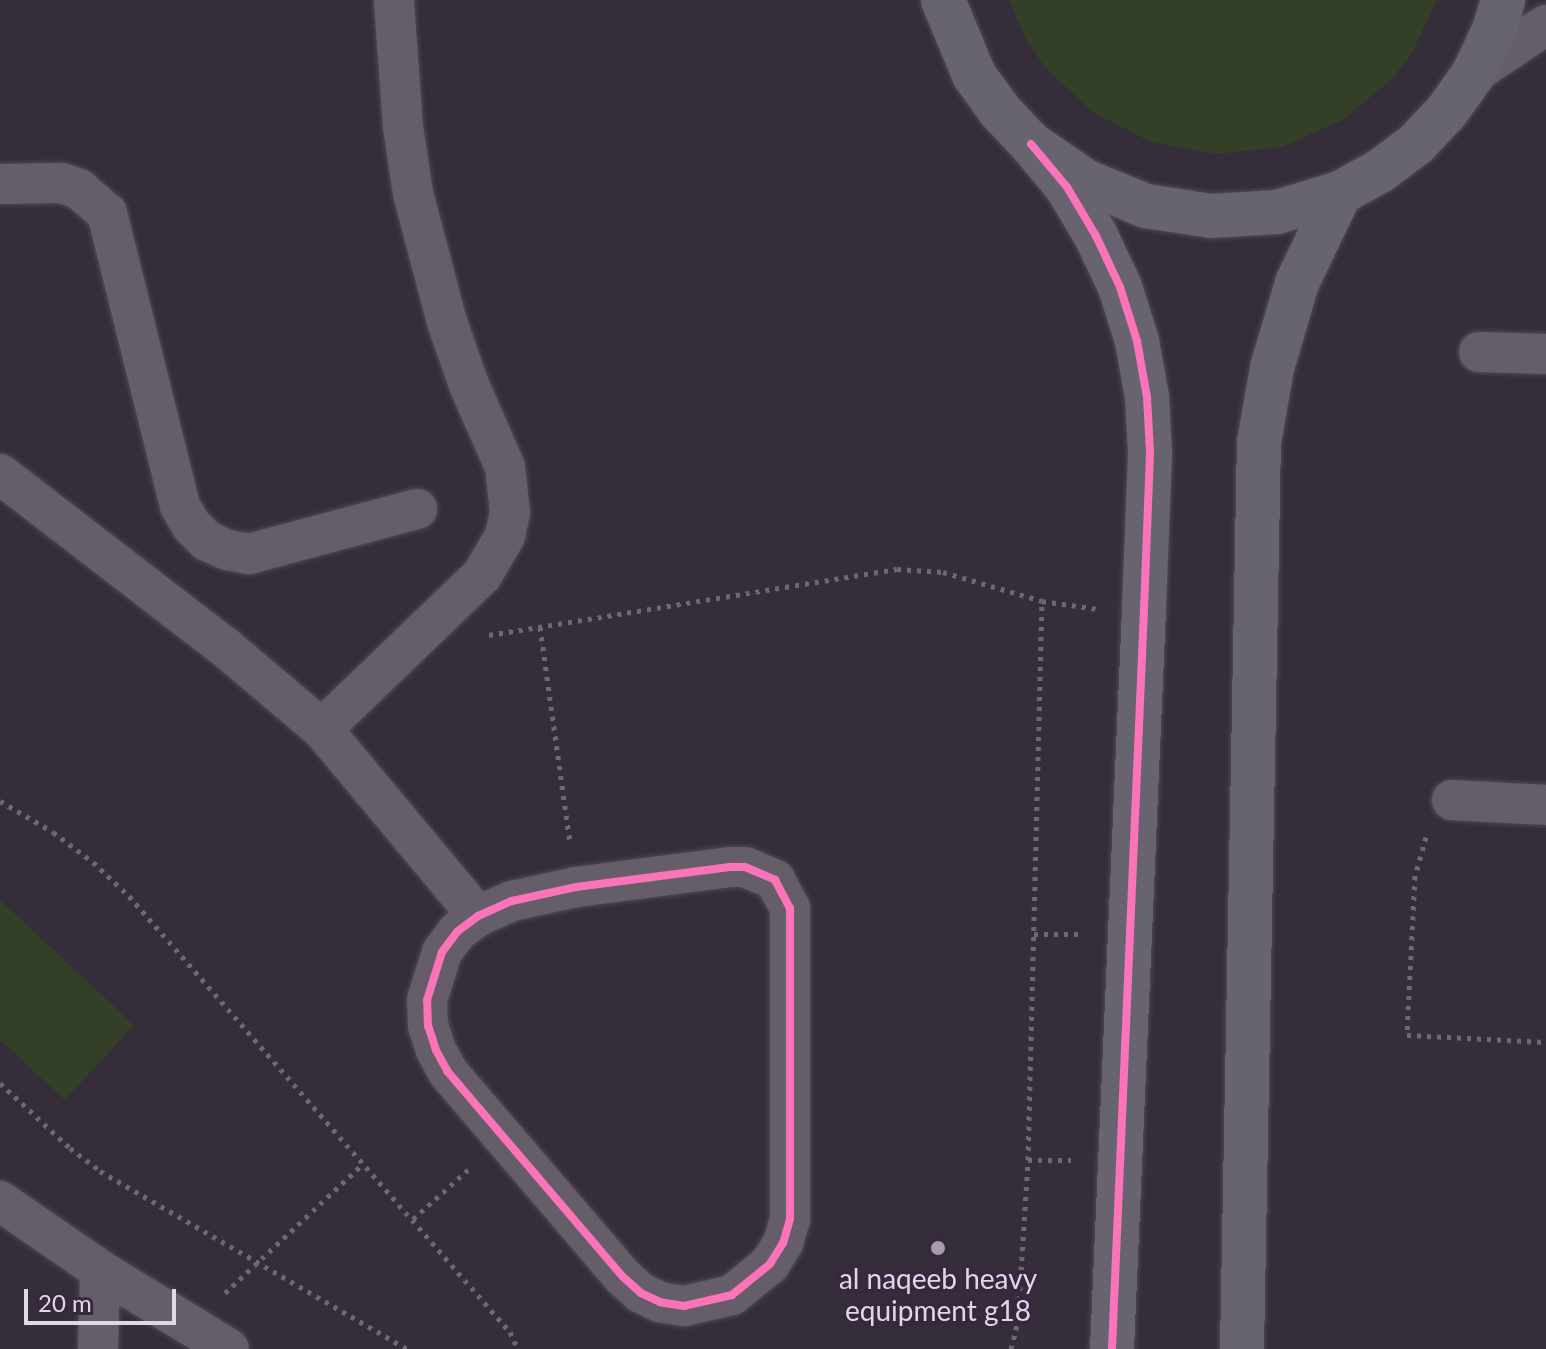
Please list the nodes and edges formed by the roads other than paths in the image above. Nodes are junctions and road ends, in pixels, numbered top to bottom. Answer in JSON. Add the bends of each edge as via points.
{"nodes":[{"id":1,"x":394,"y":0,"type":"edge"},
{"id":2,"x":921,"y":0,"type":"edge"},
{"id":3,"x":1503,"y":0,"type":"edge"},
{"id":4,"x":948,"y":17,"type":"edge"},
{"id":5,"x":1546,"y":25,"type":"edge"},
{"id":6,"x":1474,"y":73,"type":"junction"},
{"id":7,"x":1031,"y":144,"type":"junction"},
{"id":8,"x":0,"y":184,"type":"edge"},
{"id":9,"x":1340,"y":193,"type":"junction"},
{"id":10,"x":1479,"y":352,"type":"dead end"},
{"id":11,"x":1546,"y":354,"type":"edge"},
{"id":12,"x":0,"y":474,"type":"edge"},
{"id":13,"x":417,"y":509,"type":"dead end"},
{"id":14,"x":322,"y":729,"type":"junction"},
{"id":15,"x":1452,"y":800,"type":"road end"},
{"id":16,"x":1546,"y":805,"type":"edge"},
{"id":17,"x":478,"y":916,"type":"junction"},
{"id":18,"x":0,"y":1201,"type":"edge"},
{"id":19,"x":100,"y":1270,"type":"junction"},
{"id":20,"x":98,"y":1349,"type":"edge"},
{"id":21,"x":229,"y":1349,"type":"edge"},
{"id":22,"x":1112,"y":1349,"type":"edge"},
{"id":23,"x":1242,"y":1349,"type":"edge"}],
"edges":[{"from":1,"to":14,"type":"street","via":[[401,114],[413,193],[447,322],[505,467],[510,513],[505,536],[482,575]]},
{"from":2,"to":4,"type":"street"},
{"from":3,"to":6,"type":"street"},
{"from":4,"to":7,"type":"street","via":[[991,99]]},
{"from":5,"to":6,"type":"street"},
{"from":6,"to":9,"type":"street","via":[[1416,144]]},
{"from":7,"to":9,"type":"street","via":[[1085,181],[1134,201],[1211,216],[1277,212]]},
{"from":7,"to":22,"type":"street","via":[[1067,187],[1120,287],[1147,397],[1150,453]]},
{"from":8,"to":13,"type":"street","via":[[62,183],[79,189],[107,213],[180,506],[207,541],[249,554]]},
{"from":9,"to":23,"type":"street","via":[[1297,283],[1272,368],[1259,442]]},
{"from":10,"to":11,"type":"street"},
{"from":12,"to":14,"type":"street"},
{"from":14,"to":17,"type":"street"},
{"from":15,"to":16,"type":"street"},
{"from":17,"to":17,"type":"street","via":[[512,901],[576,887],[745,867],[775,880],[785,893],[791,924],[790,1219],[770,1264],[732,1295],[684,1306],[641,1293],[448,1072],[428,1026],[429,988],[442,952]]},
{"from":18,"to":19,"type":"street"},
{"from":19,"to":20,"type":"street"},
{"from":19,"to":21,"type":"street"}]}
